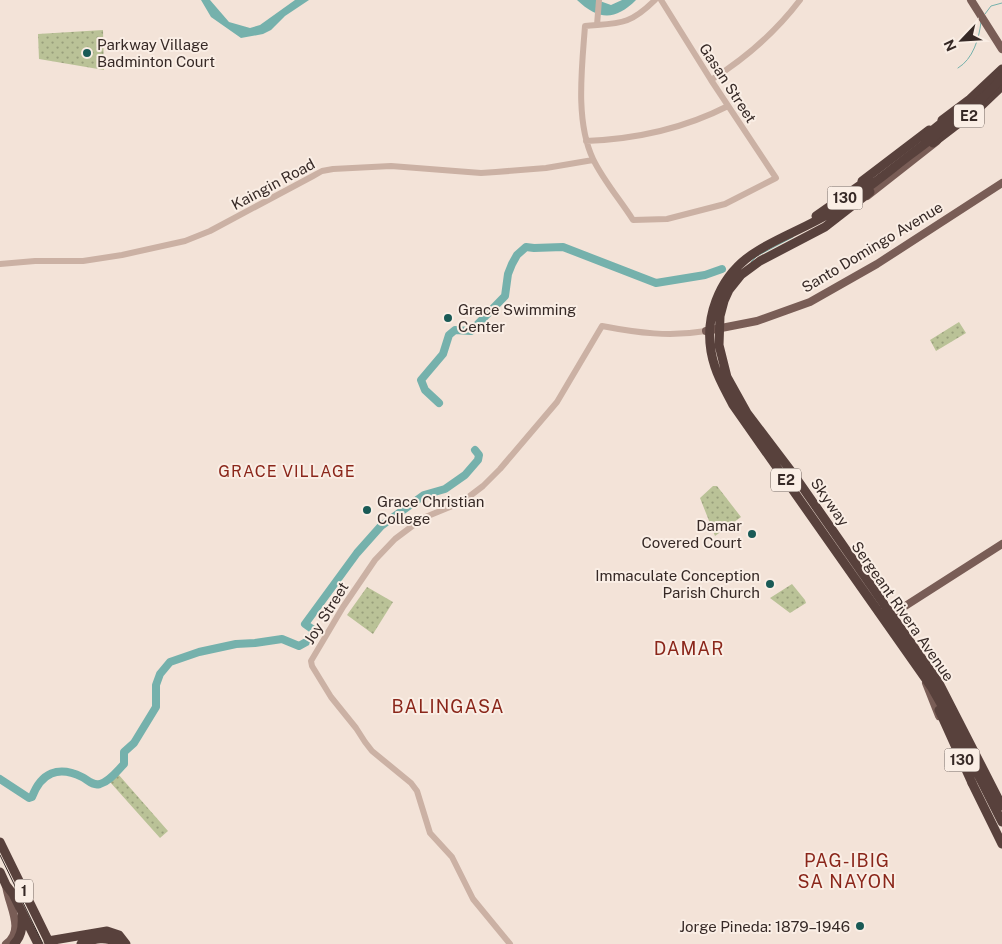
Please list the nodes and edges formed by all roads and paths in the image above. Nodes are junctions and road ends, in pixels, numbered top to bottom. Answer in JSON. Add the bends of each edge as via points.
{"nodes":[{"id":1,"x":599,"y":0,"type":"edge"},
{"id":2,"x":654,"y":0,"type":"edge"},
{"id":3,"x":661,"y":0,"type":"edge"},
{"id":4,"x":800,"y":0,"type":"edge"},
{"id":5,"x":971,"y":0,"type":"edge"},
{"id":6,"x":597,"y":25,"type":"junction"},
{"id":7,"x":1001,"y":47,"type":"edge"},
{"id":8,"x":1002,"y":72,"type":"edge"},
{"id":9,"x":711,"y":80,"type":"junction"},
{"id":10,"x":1002,"y":87,"type":"edge"},
{"id":11,"x":728,"y":106,"type":"junction"},
{"id":12,"x":586,"y":141,"type":"junction"},
{"id":13,"x":594,"y":160,"type":"junction"},
{"id":14,"x":1002,"y":183,"type":"edge"},
{"id":15,"x":843,"y":207,"type":"junction"},
{"id":16,"x":788,"y":236,"type":"junction"},
{"id":17,"x":809,"y":237,"type":"junction"},
{"id":18,"x":0,"y":264,"type":"edge"},
{"id":19,"x":602,"y":326,"type":"joint"},
{"id":20,"x":721,"y":329,"type":"junction"},
{"id":21,"x":706,"y":331,"type":"junction"},
{"id":22,"x":1002,"y":544,"type":"edge"},
{"id":23,"x":890,"y":616,"type":"junction"},
{"id":24,"x":883,"y":621,"type":"junction"},
{"id":25,"x":919,"y":669,"type":"junction"},
{"id":26,"x":924,"y":679,"type":"junction"},
{"id":27,"x":961,"y":759,"type":"junction"},
{"id":28,"x":976,"y":802,"type":"dead end"},
{"id":29,"x":1002,"y":807,"type":"edge"},
{"id":30,"x":1000,"y":816,"type":"edge"},
{"id":31,"x":1002,"y":826,"type":"edge"},
{"id":32,"x":0,"y":842,"type":"edge"},
{"id":33,"x":1002,"y":842,"type":"edge"},
{"id":34,"x":0,"y":872,"type":"edge"},
{"id":35,"x":6,"y":885,"type":"junction"},
{"id":36,"x":21,"y":910,"type":"junction"},
{"id":37,"x":49,"y":943,"type":"edge"},
{"id":38,"x":6,"y":944,"type":"edge"},
{"id":39,"x":14,"y":944,"type":"edge"},
{"id":40,"x":38,"y":944,"type":"edge"},
{"id":41,"x":81,"y":944,"type":"edge"},
{"id":42,"x":118,"y":944,"type":"edge"},
{"id":43,"x":126,"y":944,"type":"edge"},
{"id":44,"x":510,"y":944,"type":"edge"}],
"edges":[{"from":1,"to":6,"type":"street"},
{"from":2,"to":6,"type":"street","via":[[632,19]]},
{"from":3,"to":9,"type":"street","name":"Gasan Street"},
{"from":4,"to":9,"type":"street","via":[[760,45]]},
{"from":5,"to":7,"type":"main road"},
{"from":6,"to":12,"type":"street","via":[[584,26],[582,104]]},
{"from":8,"to":15,"type":"main road","number":"130"},
{"from":8,"to":16,"type":"highway","name":"Skyway","number":"E2","bridge":true,"via":[[988,90],[968,106]]},
{"from":8,"to":16,"type":"highway","name":"Skyway","number":"E2","bridge":true,"via":[[994,89],[948,126],[849,200]]},
{"from":8,"to":17,"type":"highway","name":"Skyway","number":"E2","bridge":true,"via":[[959,110],[842,198]]},
{"from":9,"to":11,"type":"street","name":"Gasan Street"},
{"from":10,"to":15,"type":"main road","number":"130","via":[[983,106]]},
{"from":10,"to":17,"type":"highway","name":"Skyway","number":"E2","bridge":true},
{"from":11,"to":12,"type":"street","via":[[653,134]]},
{"from":11,"to":13,"type":"street","name":"Gasan Street","via":[[776,178],[725,204],[667,219],[634,220]]},
{"from":12,"to":13,"type":"street"},
{"from":13,"to":18,"type":"street","name":"Kaingin Road","via":[[481,173],[398,166],[333,169],[322,171],[210,231],[184,240],[83,261]]},
{"from":14,"to":20,"type":"main road","name":"Santo Domingo Avenue","via":[[818,298],[757,321]]},
{"from":15,"to":20,"type":"main road","number":"130","via":[[806,237],[761,260],[741,277],[727,300]]},
{"from":15,"to":21,"type":"main road","number":"130","via":[[747,257],[727,273],[712,297]]},
{"from":16,"to":25,"type":"highway","name":"Skyway","number":"E2","bridge":true,"via":[[748,258],[722,286],[710,322],[715,367],[733,405]]},
{"from":17,"to":29,"type":"highway","name":"Skyway","number":"E2","bridge":true,"via":[[748,269],[729,290],[718,330],[727,377],[747,413],[940,683]]},
{"from":19,"to":21,"type":"street","name":"Santo Domingo Avenue","via":[[648,334]]},
{"from":19,"to":44,"type":"street","name":"Joy Street","via":[[556,402],[500,470],[462,502],[423,518],[375,560],[311,660],[331,697],[372,751],[411,782],[430,833],[452,857],[473,899]]},
{"from":20,"to":21,"type":"main road","name":"Santo Domingo Avenue"},
{"from":20,"to":23,"type":"main road","name":"Sergeant Rivera Avenue","number":"130","via":[[727,367],[741,399]]},
{"from":21,"to":24,"type":"main road","name":"Sergeant Rivera Avenue","number":"130","via":[[708,355],[715,377],[733,411]]},
{"from":22,"to":23,"type":"main road"},
{"from":23,"to":24,"type":"main road"},
{"from":23,"to":29,"type":"main road","name":"Sergeant Rivera Avenue","number":"130","via":[[938,684]]},
{"from":24,"to":26,"type":"main road","name":"Sergeant Rivera Avenue","number":"130"},
{"from":25,"to":27,"type":"highway","name":"Skyway","bridge":true},
{"from":25,"to":30,"type":"highway","name":"Skyway","number":"E2","bridge":true,"via":[[942,705]]},
{"from":26,"to":27,"type":"main road","name":"Sergeant Rivera Avenue","number":"130"},
{"from":26,"to":30,"type":"main road","name":"Sergeant Rivera Avenue","number":"130"},
{"from":27,"to":28,"type":"highway","bridge":true},
{"from":27,"to":33,"type":"highway","name":"Skyway","bridge":true},
{"from":30,"to":31,"type":"main road","name":"Sergeant Rivera Avenue","number":"130"},
{"from":32,"to":37,"type":"highway","number":"1"},
{"from":34,"to":35,"type":"highway","number":"1"},
{"from":35,"to":36,"type":"highway","number":"1"},
{"from":35,"to":38,"type":"main road","via":[[16,922],[12,939]]},
{"from":36,"to":39,"type":"highway","via":[[22,931]]},
{"from":36,"to":40,"type":"highway","number":"1"},
{"from":37,"to":43,"type":"highway","via":[[107,931],[119,935]]},
{"from":41,"to":42,"type":"highway","via":[[100,938]]}]}
